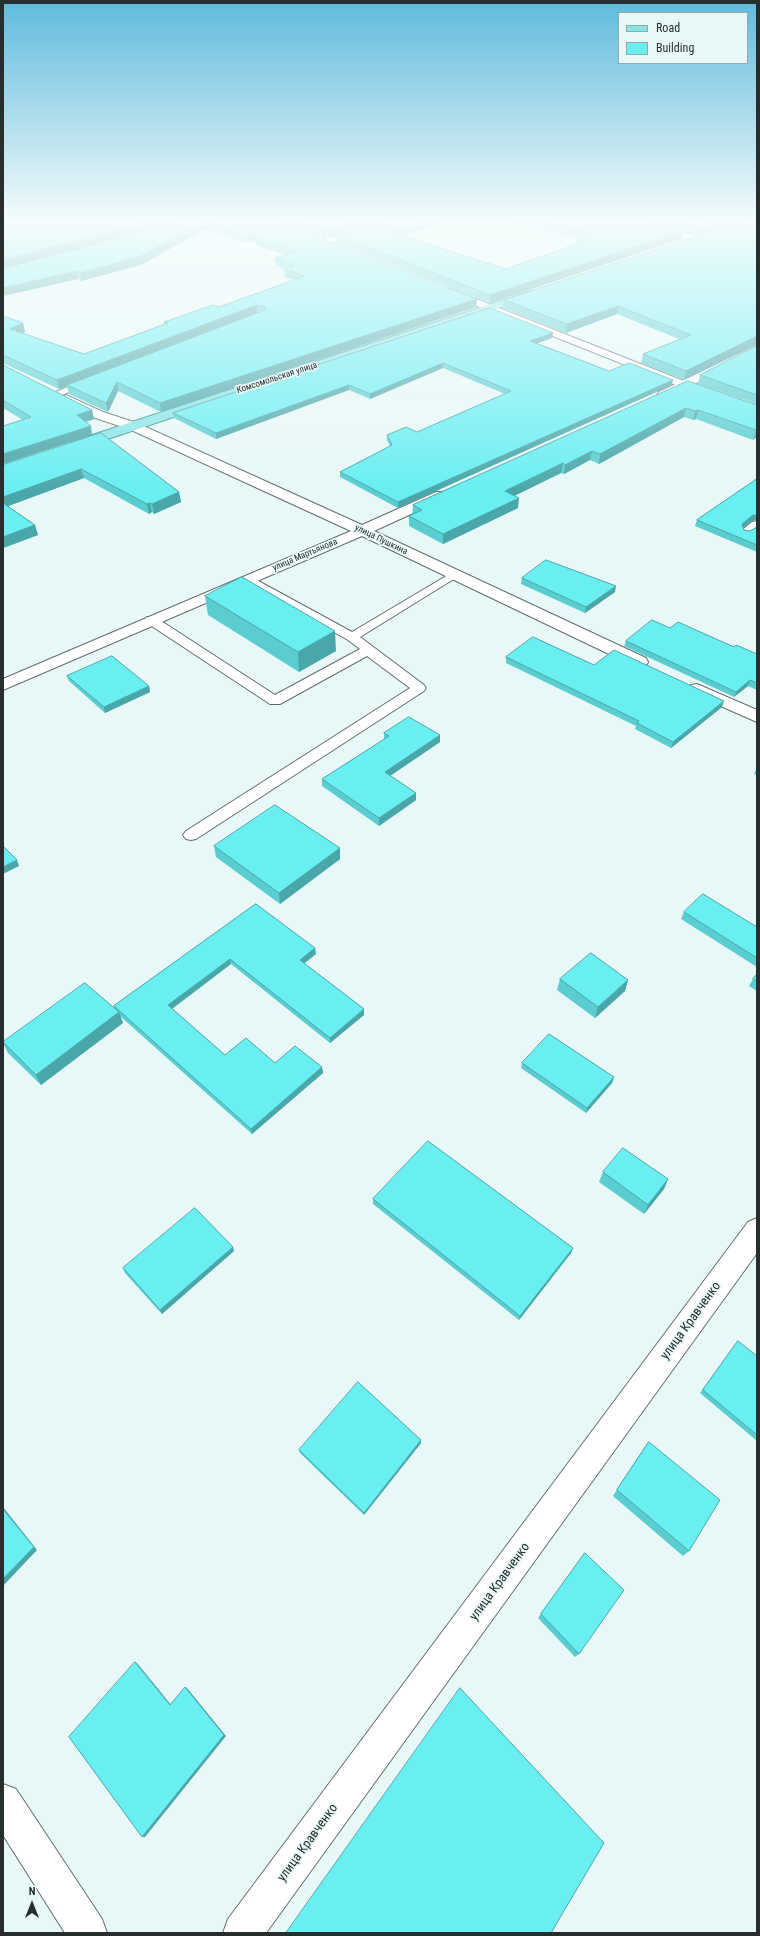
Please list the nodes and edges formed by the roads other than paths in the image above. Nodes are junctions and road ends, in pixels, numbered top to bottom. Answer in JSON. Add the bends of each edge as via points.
{"nodes":[{"id":1,"x":478,"y":311,"type":"edge"},
{"id":2,"x":502,"y":311,"type":"edge"},
{"id":3,"x":757,"y":348,"type":"edge"},
{"id":4,"x":100,"y":377,"type":"edge"},
{"id":5,"x":685,"y":385,"type":"junction"},
{"id":6,"x":42,"y":387,"type":"edge"},
{"id":7,"x":56,"y":394,"type":"junction"},
{"id":8,"x":649,"y":401,"type":"edge"},
{"id":9,"x":757,"y":410,"type":"edge"},
{"id":10,"x":133,"y":426,"type":"junction"},
{"id":11,"x":68,"y":448,"type":"edge"},
{"id":12,"x":456,"y":488,"type":"edge"},
{"id":13,"x":362,"y":531,"type":"junction"},
{"id":14,"x":453,"y":574,"type":"junction"},
{"id":15,"x":247,"y":579,"type":"junction"},
{"id":16,"x":151,"y":620,"type":"junction"},
{"id":17,"x":352,"y":637,"type":"junction"},
{"id":18,"x":368,"y":650,"type":"junction"},
{"id":19,"x":656,"y":670,"type":"edge"},
{"id":20,"x":685,"y":683,"type":"edge"},
{"id":21,"x":3,"y":685,"type":"edge"},
{"id":22,"x":757,"y":717,"type":"edge"},
{"id":23,"x":191,"y":835,"type":"dead end"},
{"id":24,"x":757,"y":1231,"type":"edge"},
{"id":25,"x":3,"y":1802,"type":"edge"},
{"id":26,"x":88,"y":1933,"type":"edge"},
{"id":27,"x":242,"y":1933,"type":"edge"}],
"edges":[{"from":1,"to":10,"type":"main road","name":"Комсомольская улица"},
{"from":2,"to":5,"type":"street"},
{"from":3,"to":5,"type":"street"},
{"from":4,"to":7,"type":"lane"},
{"from":5,"to":8,"type":"street"},
{"from":5,"to":9,"type":"street"},
{"from":6,"to":7,"type":"street","name":"улица Пушкина"},
{"from":7,"to":10,"type":"street","name":"улица Пушкина","via":[[99,415]]},
{"from":10,"to":11,"type":"main road","name":"Комсомольская улица"},
{"from":10,"to":13,"type":"street","name":"улица Пушкина"},
{"from":12,"to":13,"type":"street","name":"улица Мартьянова"},
{"from":13,"to":14,"type":"street","name":"улица Пушкина"},
{"from":13,"to":15,"type":"street","name":"улица Мартьянова"},
{"from":14,"to":17,"type":"lane"},
{"from":14,"to":19,"type":"street","name":"улица Пушкина"},
{"from":15,"to":16,"type":"street","name":"улица Мартьянова"},
{"from":15,"to":17,"type":"lane"},
{"from":16,"to":18,"type":"lane","via":[[275,701]]},
{"from":16,"to":21,"type":"street","name":"улица Мартьянова"},
{"from":17,"to":18,"type":"lane"},
{"from":18,"to":23,"type":"lane","via":[[419,688]]},
{"from":20,"to":22,"type":"street"},
{"from":24,"to":27,"type":"street","name":"улица Кравченко"},
{"from":25,"to":26,"type":"street"}]}
